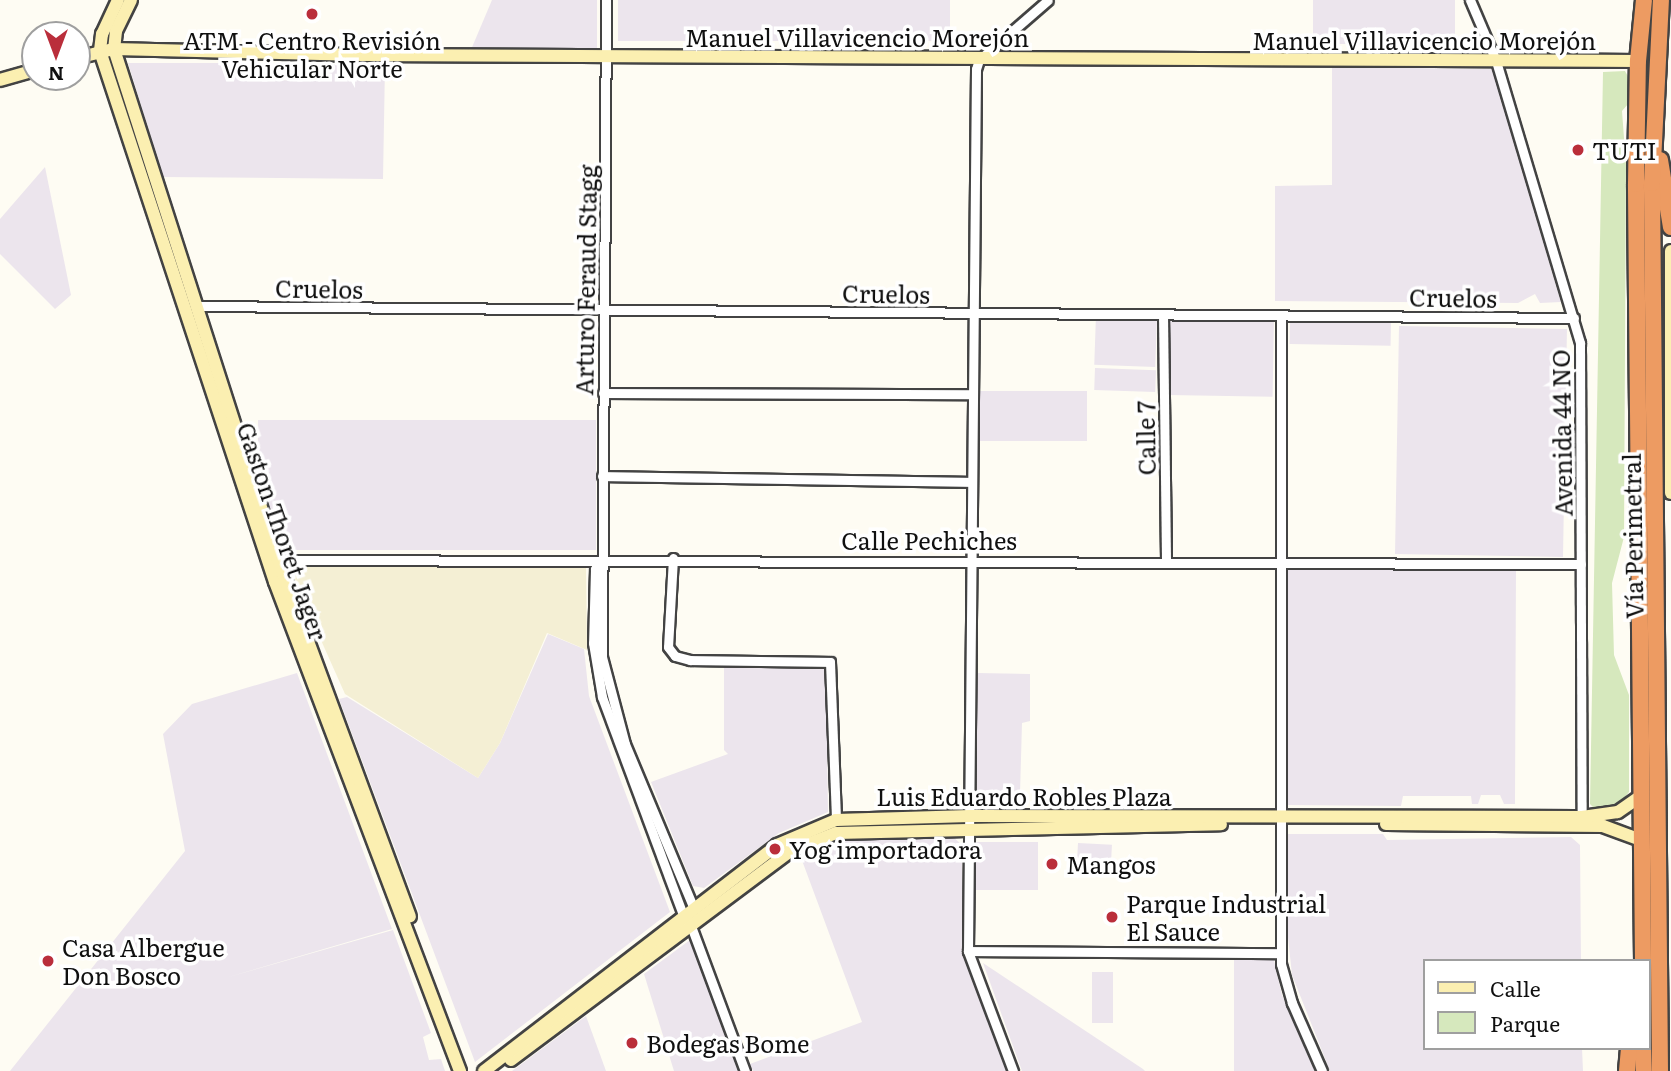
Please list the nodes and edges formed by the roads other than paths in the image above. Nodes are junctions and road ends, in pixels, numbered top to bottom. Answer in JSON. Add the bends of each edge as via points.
{"nodes":[{"id":1,"x":118,"y":0,"type":"edge"},
{"id":2,"x":131,"y":0,"type":"edge"},
{"id":3,"x":606,"y":0,"type":"edge"},
{"id":4,"x":1048,"y":0,"type":"edge"},
{"id":5,"x":1470,"y":0,"type":"edge"},
{"id":6,"x":1644,"y":0,"type":"edge"},
{"id":7,"x":1661,"y":0,"type":"edge"},
{"id":8,"x":107,"y":50,"type":"junction"},
{"id":9,"x":91,"y":54,"type":"edge"},
{"id":10,"x":606,"y":56,"type":"junction"},
{"id":11,"x":979,"y":60,"type":"junction"},
{"id":12,"x":1496,"y":61,"type":"junction"},
{"id":13,"x":1638,"y":61,"type":"junction"},
{"id":14,"x":21,"y":74,"type":"edge"},
{"id":15,"x":0,"y":80,"type":"edge"},
{"id":16,"x":1654,"y":124,"type":"junction"},
{"id":17,"x":1671,"y":227,"type":"edge"},
{"id":18,"x":1671,"y":251,"type":"edge"},
{"id":19,"x":1671,"y":266,"type":"edge"},
{"id":20,"x":198,"y":306,"type":"junction"},
{"id":21,"x":602,"y":309,"type":"junction"},
{"id":22,"x":973,"y":313,"type":"junction"},
{"id":23,"x":1163,"y":314,"type":"junction"},
{"id":24,"x":1281,"y":315,"type":"junction"},
{"id":25,"x":1574,"y":318,"type":"junction"},
{"id":26,"x":1671,"y":374,"type":"edge"},
{"id":27,"x":603,"y":393,"type":"junction"},
{"id":28,"x":972,"y":394,"type":"junction"},
{"id":29,"x":602,"y":476,"type":"junction"},
{"id":30,"x":972,"y":482,"type":"junction"},
{"id":31,"x":1671,"y":490,"type":"edge"},
{"id":32,"x":673,"y":558,"type":"junction"},
{"id":33,"x":278,"y":560,"type":"junction"},
{"id":34,"x":601,"y":560,"type":"junction"},
{"id":35,"x":971,"y":560,"type":"junction"},
{"id":36,"x":1167,"y":561,"type":"junction"},
{"id":37,"x":1280,"y":562,"type":"junction"},
{"id":38,"x":1581,"y":564,"type":"junction"},
{"id":39,"x":1641,"y":796,"type":"junction"},
{"id":40,"x":1582,"y":817,"type":"junction"},
{"id":41,"x":835,"y":820,"type":"junction"},
{"id":42,"x":1280,"y":820,"type":"junction"},
{"id":43,"x":970,"y":822,"type":"junction"},
{"id":44,"x":1641,"y":840,"type":"junction"},
{"id":45,"x":1671,"y":891,"type":"edge"},
{"id":46,"x":1659,"y":909,"type":"junction"},
{"id":47,"x":690,"y":917,"type":"junction"},
{"id":48,"x":968,"y":951,"type":"junction"},
{"id":49,"x":1281,"y":953,"type":"junction"},
{"id":50,"x":1641,"y":959,"type":"edge"},
{"id":51,"x":1629,"y":1050,"type":"edge"},
{"id":52,"x":1643,"y":1050,"type":"edge"},
{"id":53,"x":460,"y":1071,"type":"edge"},
{"id":54,"x":467,"y":1071,"type":"edge"},
{"id":55,"x":484,"y":1071,"type":"edge"},
{"id":56,"x":497,"y":1071,"type":"edge"},
{"id":57,"x":745,"y":1071,"type":"edge"},
{"id":58,"x":1013,"y":1071,"type":"edge"},
{"id":59,"x":1322,"y":1071,"type":"edge"},
{"id":60,"x":1627,"y":1071,"type":"edge"},
{"id":61,"x":1644,"y":1071,"type":"edge"},
{"id":62,"x":1660,"y":1071,"type":"edge"}],
"edges":[{"from":1,"to":8,"type":"street","via":[[102,34]]},
{"from":2,"to":8,"type":"street"},
{"from":3,"to":10,"type":"street","name":"Arturo Feraud Stagg"},
{"from":4,"to":11,"type":"street"},
{"from":5,"to":12,"type":"street","name":"Avenida 44 NO"},
{"from":6,"to":13,"type":"highway","name":"Vía Perimetral"},
{"from":7,"to":16,"type":"highway","name":"Vía Perimetral"},
{"from":8,"to":9,"type":"street","name":"Manuel Villavicencio Morejón"},
{"from":8,"to":10,"type":"street","name":"Manuel Villavicencio Morejón"},
{"from":8,"to":20,"type":"street","name":"Gaston Thoret Jager"},
{"from":8,"to":53,"type":"street","name":"Gaston Thoret Jager","via":[[275,582]]},
{"from":10,"to":11,"type":"street","name":"Manuel Villavicencio Morejón"},
{"from":10,"to":21,"type":"street","name":"Arturo Feraud Stagg"},
{"from":11,"to":12,"type":"street","name":"Manuel Villavicencio Morejón"},
{"from":11,"to":22,"type":"street"},
{"from":12,"to":13,"type":"street","name":"Manuel Villavicencio Morejón"},
{"from":12,"to":25,"type":"street","name":"Avenida 44 NO"},
{"from":13,"to":39,"type":"highway","name":"Vía Perimetral"},
{"from":14,"to":15,"type":"street"},
{"from":16,"to":17,"type":"highway"},
{"from":16,"to":46,"type":"highway","name":"Vía Perimetral"},
{"from":18,"to":19,"type":"street","name":"Vía Perimetral"},
{"from":19,"to":26,"type":"street","name":"Vía Perimetral"},
{"from":20,"to":21,"type":"street","name":"Cruelos"},
{"from":20,"to":33,"type":"street","name":"Gaston Thoret Jager"},
{"from":21,"to":22,"type":"street","name":"Cruelos"},
{"from":21,"to":27,"type":"street","name":"Arturo Feraud Stagg"},
{"from":22,"to":23,"type":"street","name":"Cruelos"},
{"from":22,"to":28,"type":"street"},
{"from":23,"to":24,"type":"street","name":"Cruelos"},
{"from":23,"to":36,"type":"street","name":"Calle 7"},
{"from":24,"to":25,"type":"street","name":"Cruelos"},
{"from":24,"to":37,"type":"street"},
{"from":25,"to":38,"type":"street","name":"Avenida 44 NO","via":[[1580,342]]},
{"from":26,"to":31,"type":"street","name":"Vía Perimetral"},
{"from":27,"to":28,"type":"street"},
{"from":27,"to":29,"type":"street","name":"Arturo Feraud Stagg"},
{"from":28,"to":30,"type":"street"},
{"from":29,"to":30,"type":"street"},
{"from":29,"to":34,"type":"street","name":"Arturo Feraud Stagg"},
{"from":30,"to":35,"type":"street"},
{"from":32,"to":34,"type":"street","name":"Calle Pechiches"},
{"from":32,"to":35,"type":"street","name":"Calle Pechiches"},
{"from":32,"to":41,"type":"street","via":[[668,647],[675,656],[830,662]]},
{"from":33,"to":34,"type":"street","name":"Calle Pechiches"},
{"from":33,"to":54,"type":"street","name":"Gaston Thoret Jager"},
{"from":34,"to":47,"type":"street","name":"Arturo Feraud Stagg","via":[[605,570],[602,657],[609,695]]},
{"from":35,"to":36,"type":"street","name":"Calle Pechiches"},
{"from":35,"to":43,"type":"street"},
{"from":36,"to":37,"type":"street","name":"Calle Pechiches"},
{"from":37,"to":38,"type":"street","name":"Calle Pechiches"},
{"from":37,"to":42,"type":"street"},
{"from":38,"to":40,"type":"street","name":"Avenida 44 NO"},
{"from":39,"to":40,"type":"street","name":"Luis Eduardo Robles Plaza","via":[[1618,812]]},
{"from":39,"to":44,"type":"highway","name":"Vía Perimetral"},
{"from":40,"to":42,"type":"street","name":"Luis Eduardo Robles Plaza"},
{"from":41,"to":43,"type":"street","name":"Luis Eduardo Robles Plaza"},
{"from":41,"to":47,"type":"street","name":"Luis Eduardo Robles Plaza","via":[[777,845]]},
{"from":42,"to":43,"type":"street","name":"Luis Eduardo Robles Plaza"},
{"from":42,"to":44,"type":"street","name":"Luis Eduardo Robles Plaza","via":[[1603,826]]},
{"from":42,"to":49,"type":"street"},
{"from":43,"to":47,"type":"street","name":"Luis Eduardo Robles Plaza","via":[[835,833],[790,851]]},
{"from":43,"to":48,"type":"street"},
{"from":44,"to":50,"type":"highway","name":"Vía Perimetral"},
{"from":45,"to":46,"type":"highway"},
{"from":46,"to":62,"type":"highway","name":"Vía Perimetral"},
{"from":47,"to":55,"type":"street","name":"Luis Eduardo Robles Plaza"},
{"from":47,"to":56,"type":"street","name":"Luis Eduardo Robles Plaza"},
{"from":47,"to":57,"type":"street","name":"Arturo Feraud Stagg"},
{"from":48,"to":49,"type":"street"},
{"from":48,"to":58,"type":"street"},
{"from":49,"to":59,"type":"street","via":[[1292,1003]]},
{"from":51,"to":60,"type":"highway"},
{"from":52,"to":61,"type":"highway"}]}
